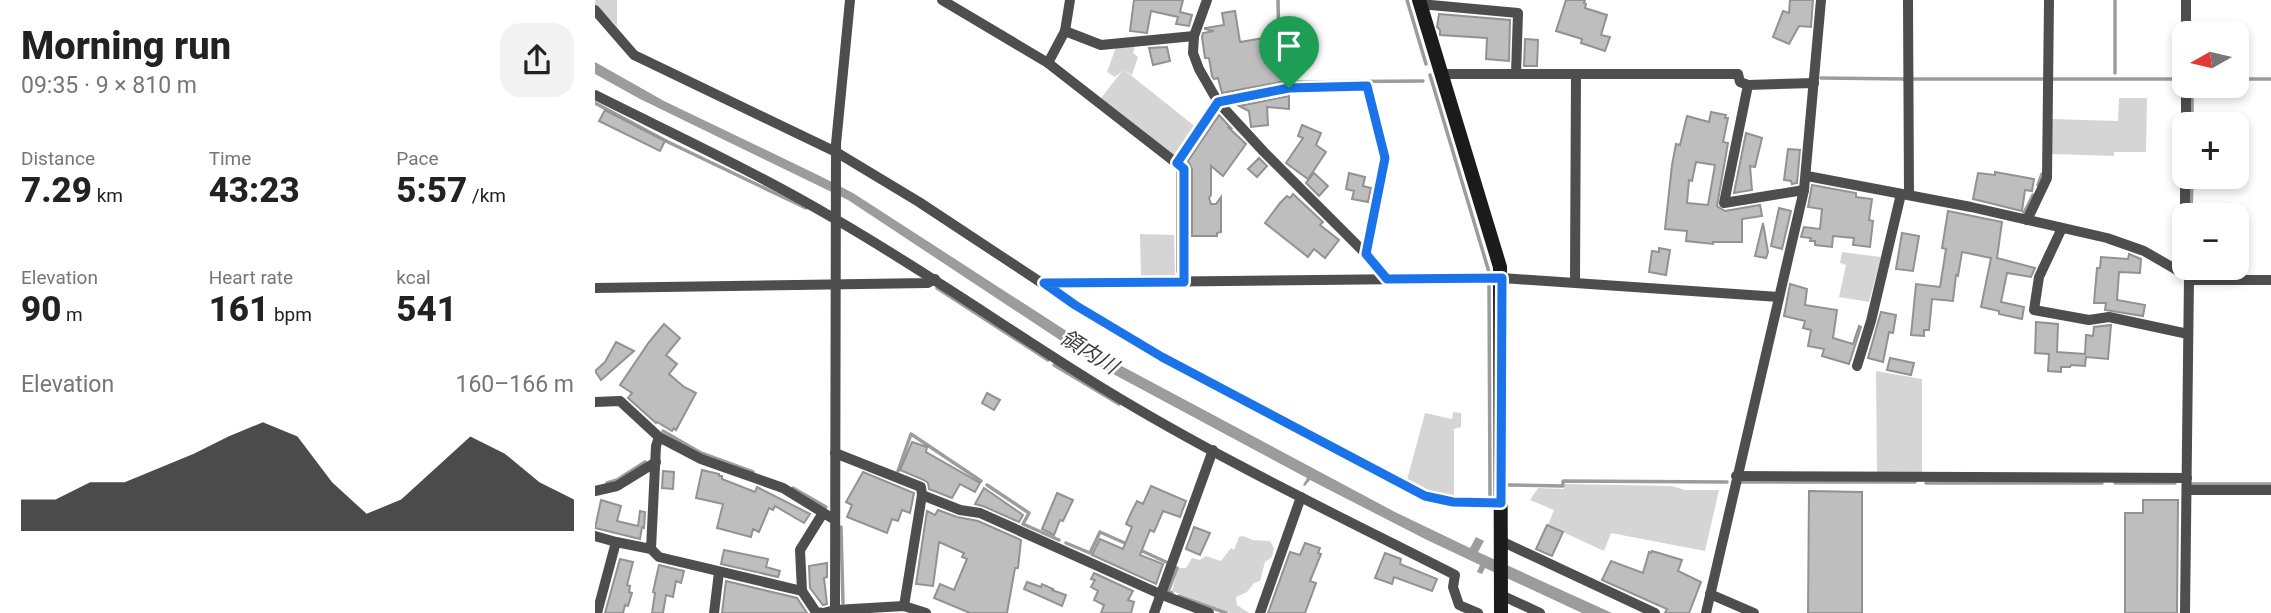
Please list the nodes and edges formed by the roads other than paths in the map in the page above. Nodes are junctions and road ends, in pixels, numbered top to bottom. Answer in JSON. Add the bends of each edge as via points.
{"nodes":[{"id":1,"x":850,"y":0,"type":"edge"},
{"id":2,"x":942,"y":0,"type":"edge"},
{"id":3,"x":1070,"y":0,"type":"edge"},
{"id":4,"x":1207,"y":0,"type":"edge"},
{"id":5,"x":1821,"y":0,"type":"edge"},
{"id":6,"x":1908,"y":0,"type":"edge"},
{"id":7,"x":2049,"y":0,"type":"edge"},
{"id":8,"x":2186,"y":0,"type":"edge"},
{"id":9,"x":1420,"y":2,"type":"edge"},
{"id":10,"x":1495,"y":6,"type":"edge"},
{"id":11,"x":595,"y":10,"type":"edge"},
{"id":12,"x":2186,"y":21,"type":"edge"},
{"id":13,"x":1065,"y":31,"type":"junction"},
{"id":14,"x":1194,"y":36,"type":"junction"},
{"id":15,"x":1048,"y":63,"type":"junction"},
{"id":16,"x":1442,"y":74,"type":"junction"},
{"id":17,"x":1516,"y":74,"type":"junction"},
{"id":18,"x":1576,"y":74,"type":"junction"},
{"id":19,"x":1814,"y":83,"type":"junction"},
{"id":20,"x":1748,"y":85,"type":"junction"},
{"id":21,"x":595,"y":95,"type":"edge"},
{"id":22,"x":1218,"y":102,"type":"junction"},
{"id":23,"x":835,"y":158,"type":"junction"},
{"id":24,"x":1177,"y":163,"type":"junction"},
{"id":25,"x":1807,"y":176,"type":"junction"},
{"id":26,"x":1804,"y":190,"type":"junction"},
{"id":27,"x":1905,"y":195,"type":"junction"},
{"id":28,"x":835,"y":214,"type":"junction"},
{"id":29,"x":2027,"y":220,"type":"junction"},
{"id":30,"x":2061,"y":228,"type":"junction"},
{"id":31,"x":1366,"y":254,"type":"junction"},
{"id":32,"x":2172,"y":266,"type":"edge"},
{"id":33,"x":1502,"y":278,"type":"junction"},
{"id":34,"x":935,"y":279,"type":"junction"},
{"id":35,"x":1387,"y":279,"type":"junction"},
{"id":36,"x":2186,"y":280,"type":"edge"},
{"id":37,"x":2249,"y":280,"type":"edge"},
{"id":38,"x":2271,"y":280,"type":"edge"},
{"id":39,"x":1184,"y":282,"type":"junction"},
{"id":40,"x":1575,"y":282,"type":"junction"},
{"id":41,"x":1044,"y":283,"type":"junction"},
{"id":42,"x":835,"y":284,"type":"junction"},
{"id":43,"x":595,"y":288,"type":"edge"},
{"id":44,"x":1779,"y":297,"type":"junction"},
{"id":45,"x":2188,"y":334,"type":"junction"},
{"id":46,"x":1857,"y":366,"type":"dead end"},
{"id":47,"x":595,"y":402,"type":"edge"},
{"id":48,"x":659,"y":437,"type":"junction"},
{"id":49,"x":1213,"y":450,"type":"junction"},
{"id":50,"x":835,"y":453,"type":"junction"},
{"id":51,"x":656,"y":461,"type":"junction"},
{"id":52,"x":1736,"y":476,"type":"junction"},
{"id":53,"x":2187,"y":484,"type":"junction"},
{"id":54,"x":2271,"y":490,"type":"edge"},
{"id":55,"x":597,"y":491,"type":"edge"},
{"id":56,"x":922,"y":495,"type":"junction"},
{"id":57,"x":1301,"y":497,"type":"junction"},
{"id":58,"x":1501,"y":503,"type":"junction"},
{"id":59,"x":595,"y":505,"type":"edge"},
{"id":60,"x":823,"y":513,"type":"junction"},
{"id":61,"x":835,"y":520,"type":"junction"},
{"id":62,"x":595,"y":536,"type":"edge"},
{"id":63,"x":616,"y":542,"type":"junction"},
{"id":64,"x":1501,"y":543,"type":"junction"},
{"id":65,"x":651,"y":549,"type":"junction"},
{"id":66,"x":719,"y":572,"type":"junction"},
{"id":67,"x":802,"y":591,"type":"junction"},
{"id":68,"x":1160,"y":594,"type":"junction"},
{"id":69,"x":1501,"y":594,"type":"junction"},
{"id":70,"x":1710,"y":594,"type":"junction"},
{"id":71,"x":904,"y":606,"type":"junction"},
{"id":72,"x":827,"y":612,"type":"edge"},
{"id":73,"x":597,"y":613,"type":"edge"},
{"id":74,"x":714,"y":613,"type":"edge"},
{"id":75,"x":926,"y":613,"type":"edge"},
{"id":76,"x":1154,"y":613,"type":"edge"},
{"id":77,"x":1209,"y":613,"type":"edge"},
{"id":78,"x":1260,"y":613,"type":"edge"},
{"id":79,"x":1478,"y":613,"type":"edge"},
{"id":80,"x":1501,"y":613,"type":"edge"},
{"id":81,"x":1540,"y":613,"type":"edge"},
{"id":82,"x":1655,"y":613,"type":"edge"},
{"id":83,"x":1706,"y":613,"type":"edge"},
{"id":84,"x":1754,"y":613,"type":"edge"},
{"id":85,"x":2185,"y":613,"type":"edge"}],
"edges":[{"from":1,"to":23,"type":"street"},
{"from":2,"to":15,"type":"street"},
{"from":3,"to":13,"type":"street"},
{"from":4,"to":14,"type":"street"},
{"from":5,"to":19,"type":"street"},
{"from":6,"to":27,"type":"street"},
{"from":7,"to":29,"type":"street","via":[[2047,178]]},
{"from":8,"to":12,"type":"street"},
{"from":9,"to":10,"type":"street"},
{"from":9,"to":16,"type":"street"},
{"from":10,"to":17,"type":"street","via":[[1518,13]]},
{"from":11,"to":23,"type":"street","via":[[634,55]]},
{"from":13,"to":14,"type":"street","via":[[1101,45]]},
{"from":13,"to":15,"type":"street"},
{"from":14,"to":22,"type":"street","via":[[1193,53]]},
{"from":15,"to":24,"type":"street"},
{"from":16,"to":17,"type":"street"},
{"from":16,"to":33,"type":"street"},
{"from":17,"to":18,"type":"street"},
{"from":18,"to":20,"type":"street","via":[[1738,74],[1740,82]]},
{"from":18,"to":40,"type":"street"},
{"from":19,"to":20,"type":"street"},
{"from":19,"to":25,"type":"street"},
{"from":20,"to":26,"type":"street","via":[[1724,203]]},
{"from":21,"to":28,"type":"street"},
{"from":22,"to":24,"type":"street"},
{"from":22,"to":31,"type":"street"},
{"from":22,"to":31,"type":"street","via":[[1289,88],[1367,86],[1385,158]]},
{"from":23,"to":28,"type":"street"},
{"from":23,"to":41,"type":"street","via":[[919,202]]},
{"from":24,"to":39,"type":"street","via":[[1184,169]]},
{"from":25,"to":26,"type":"street"},
{"from":25,"to":27,"type":"street"},
{"from":26,"to":44,"type":"street"},
{"from":27,"to":29,"type":"street"},
{"from":27,"to":46,"type":"street"},
{"from":28,"to":34,"type":"street"},
{"from":28,"to":42,"type":"street"},
{"from":29,"to":30,"type":"street"},
{"from":30,"to":32,"type":"street","via":[[2144,251]]},
{"from":30,"to":45,"type":"street","via":[[2039,277],[2034,310],[2089,320],[2109,317]]},
{"from":31,"to":35,"type":"street"},
{"from":33,"to":35,"type":"street"},
{"from":33,"to":40,"type":"street"},
{"from":33,"to":58,"type":"street"},
{"from":34,"to":42,"type":"street","via":[[928,283]]},
{"from":34,"to":49,"type":"street","via":[[1105,389]]},
{"from":35,"to":39,"type":"street"},
{"from":36,"to":45,"type":"street"},
{"from":37,"to":38,"type":"street"},
{"from":39,"to":41,"type":"street"},
{"from":40,"to":44,"type":"street"},
{"from":41,"to":58,"type":"street","via":[[1162,357],[1425,496]]},
{"from":42,"to":43,"type":"street"},
{"from":42,"to":50,"type":"street"},
{"from":44,"to":52,"type":"street"},
{"from":45,"to":53,"type":"street"},
{"from":47,"to":48,"type":"street","via":[[620,401]]},
{"from":48,"to":51,"type":"street"},
{"from":48,"to":60,"type":"street","via":[[701,459],[783,488]]},
{"from":49,"to":57,"type":"street"},
{"from":49,"to":68,"type":"street"},
{"from":50,"to":56,"type":"street","via":[[921,487]]},
{"from":50,"to":61,"type":"street"},
{"from":51,"to":55,"type":"street","via":[[617,486]]},
{"from":51,"to":65,"type":"street"},
{"from":52,"to":53,"type":"street"},
{"from":52,"to":70,"type":"street"},
{"from":53,"to":54,"type":"street"},
{"from":53,"to":85,"type":"street"},
{"from":55,"to":59,"type":"street"},
{"from":56,"to":68,"type":"street","via":[[980,513]]},
{"from":56,"to":71,"type":"street"},
{"from":57,"to":78,"type":"street"},
{"from":57,"to":79,"type":"street","via":[[1455,575],[1453,587],[1459,605]]},
{"from":58,"to":64,"type":"street"},
{"from":60,"to":61,"type":"street"},
{"from":60,"to":67,"type":"street","via":[[800,550]]},
{"from":61,"to":72,"type":"street"},
{"from":62,"to":63,"type":"street"},
{"from":63,"to":65,"type":"street"},
{"from":63,"to":73,"type":"street"},
{"from":64,"to":69,"type":"street"},
{"from":64,"to":82,"type":"street"},
{"from":65,"to":66,"type":"street","via":[[659,557]]},
{"from":66,"to":67,"type":"street"},
{"from":66,"to":74,"type":"street"},
{"from":67,"to":72,"type":"street","via":[[816,612]]},
{"from":68,"to":76,"type":"street"},
{"from":68,"to":77,"type":"street"},
{"from":69,"to":80,"type":"street"},
{"from":69,"to":81,"type":"street"},
{"from":70,"to":83,"type":"street"},
{"from":70,"to":84,"type":"street"},
{"from":71,"to":72,"type":"street"},
{"from":71,"to":75,"type":"street"}]}
